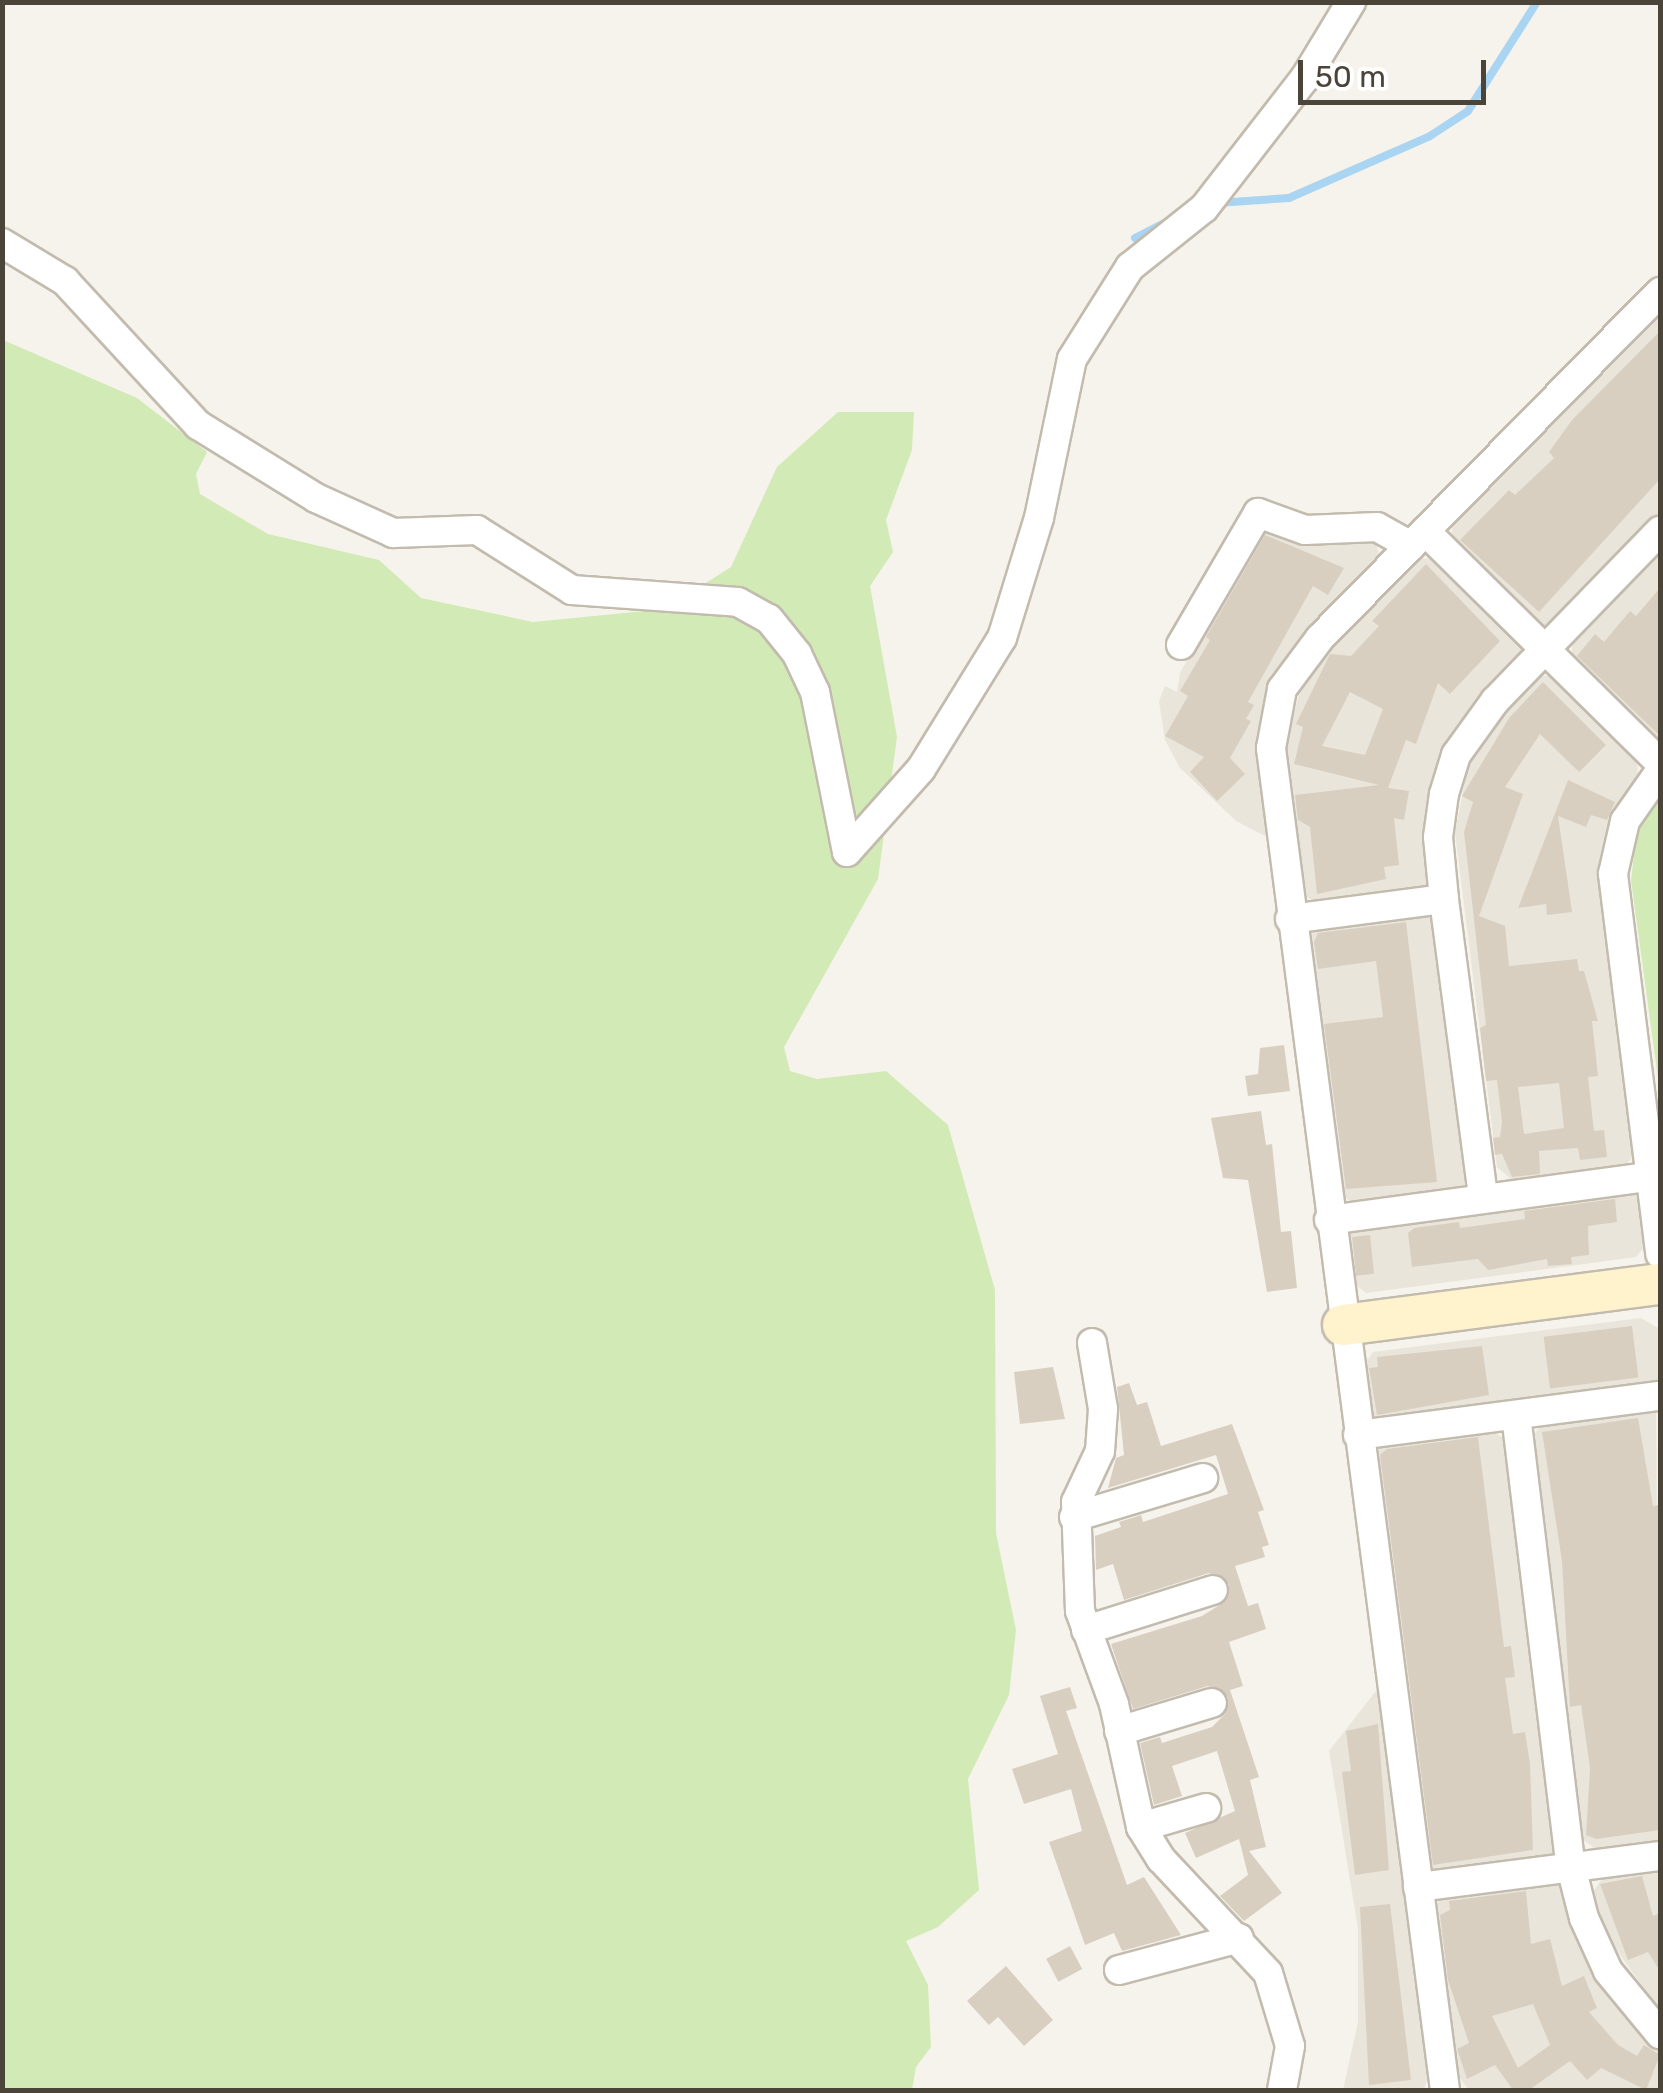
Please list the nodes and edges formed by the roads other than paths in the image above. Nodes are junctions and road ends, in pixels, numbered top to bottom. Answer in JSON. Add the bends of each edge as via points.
{"nodes":[{"id":1,"x":1352,"y":2,"type":"edge"},
{"id":2,"x":2,"y":243,"type":"edge"},
{"id":3,"x":1660,"y":292,"type":"edge"},
{"id":4,"x":1660,"y":531,"type":"edge"},
{"id":5,"x":1418,"y":538,"type":"junction"},
{"id":6,"x":1182,"y":644,"type":"dead end"},
{"id":7,"x":1545,"y":649,"type":"junction"},
{"id":8,"x":1660,"y":767,"type":"edge"},
{"id":9,"x":1444,"y":899,"type":"junction"},
{"id":10,"x":1290,"y":919,"type":"junction"},
{"id":11,"x":1656,"y":1175,"type":"edge"},
{"id":12,"x":1483,"y":1196,"type":"junction"},
{"id":13,"x":1329,"y":1220,"type":"junction"},
{"id":14,"x":1660,"y":1254,"type":"edge"},
{"id":15,"x":1660,"y":1284,"type":"edge"},
{"id":16,"x":1343,"y":1325,"type":"junction"},
{"id":17,"x":1092,"y":1343,"type":"dead end"},
{"id":18,"x":1660,"y":1396,"type":"edge"},
{"id":19,"x":1516,"y":1415,"type":"junction"},
{"id":20,"x":1358,"y":1436,"type":"junction"},
{"id":21,"x":1203,"y":1478,"type":"dead end"},
{"id":22,"x":1074,"y":1518,"type":"junction"},
{"id":23,"x":1213,"y":1590,"type":"dead end"},
{"id":24,"x":1086,"y":1630,"type":"junction"},
{"id":25,"x":1212,"y":1703,"type":"dead end"},
{"id":26,"x":1119,"y":1732,"type":"junction"},
{"id":27,"x":1206,"y":1808,"type":"dead end"},
{"id":28,"x":1141,"y":1827,"type":"junction"},
{"id":29,"x":1660,"y":1856,"type":"edge"},
{"id":30,"x":1571,"y":1867,"type":"junction"},
{"id":31,"x":1418,"y":1887,"type":"junction"},
{"id":32,"x":1239,"y":1938,"type":"junction"},
{"id":33,"x":1119,"y":1970,"type":"dead end"},
{"id":34,"x":1660,"y":2034,"type":"edge"},
{"id":35,"x":1282,"y":2090,"type":"edge"},
{"id":36,"x":1445,"y":2090,"type":"edge"}],
"edges":[{"from":1,"to":2,"type":"street","via":[[1305,78],[1204,208],[1130,267],[1072,359],[1039,518],[1002,638],[921,769],[847,852],[815,692],[797,654],[769,619],[738,602],[572,590],[478,530],[394,533],[316,498],[198,425],[65,281]]},
{"from":3,"to":5,"type":"street"},
{"from":4,"to":7,"type":"street"},
{"from":5,"to":6,"type":"street","via":[[1377,526],[1305,530],[1258,513]]},
{"from":5,"to":7,"type":"street"},
{"from":5,"to":10,"type":"street","via":[[1320,638],[1282,689],[1271,764]]},
{"from":7,"to":8,"type":"street"},
{"from":7,"to":9,"type":"street","via":[[1495,701],[1456,756],[1438,837]]},
{"from":8,"to":11,"type":"street","via":[[1625,821],[1614,874]]},
{"from":9,"to":10,"type":"street"},
{"from":9,"to":12,"type":"street"},
{"from":10,"to":13,"type":"street"},
{"from":11,"to":12,"type":"street"},
{"from":11,"to":14,"type":"street"},
{"from":12,"to":13,"type":"street"},
{"from":13,"to":16,"type":"street"},
{"from":15,"to":16,"type":"street"},
{"from":16,"to":20,"type":"street"},
{"from":17,"to":22,"type":"street","via":[[1104,1409],[1100,1451],[1084,1477]]},
{"from":18,"to":19,"type":"street"},
{"from":19,"to":20,"type":"street"},
{"from":19,"to":30,"type":"street"},
{"from":20,"to":31,"type":"street"},
{"from":21,"to":22,"type":"street"},
{"from":22,"to":24,"type":"street"},
{"from":23,"to":24,"type":"street"},
{"from":24,"to":26,"type":"street"},
{"from":25,"to":26,"type":"street"},
{"from":26,"to":28,"type":"street"},
{"from":27,"to":28,"type":"street"},
{"from":28,"to":32,"type":"street","via":[[1161,1859]]},
{"from":29,"to":30,"type":"street"},
{"from":30,"to":31,"type":"street"},
{"from":30,"to":34,"type":"street","via":[[1608,1971]]},
{"from":31,"to":36,"type":"street"},
{"from":32,"to":33,"type":"street"},
{"from":32,"to":35,"type":"street","via":[[1268,1973],[1284,2010],[1290,2046]]}]}
